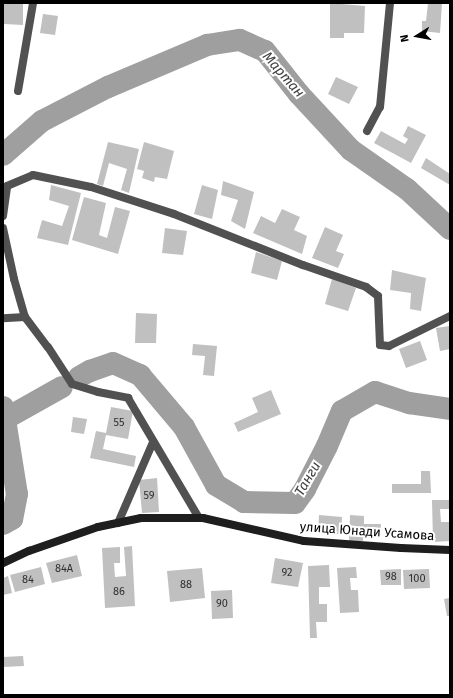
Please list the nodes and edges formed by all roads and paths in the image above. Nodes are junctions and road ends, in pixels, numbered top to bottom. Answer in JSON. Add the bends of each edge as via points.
{"nodes":[{"id":1,"x":33,"y":3,"type":"edge"},
{"id":2,"x":390,"y":3,"type":"edge"},
{"id":3,"x":18,"y":91,"type":"dead end"},
{"id":4,"x":367,"y":131,"type":"dead end"},
{"id":5,"x":3,"y":216,"type":"edge"},
{"id":6,"x":3,"y":228,"type":"edge"},
{"id":7,"x":450,"y":316,"type":"edge"},
{"id":8,"x":25,"y":317,"type":"junction"},
{"id":9,"x":3,"y":318,"type":"edge"},
{"id":10,"x":152,"y":442,"type":"junction"},
{"id":11,"x":199,"y":518,"type":"junction"},
{"id":12,"x":118,"y":523,"type":"junction"},
{"id":13,"x":450,"y":550,"type":"edge"},
{"id":14,"x":3,"y":563,"type":"edge"}],
"edges":[{"from":1,"to":3,"type":"street"},
{"from":2,"to":4,"type":"street","via":[[380,107]]},
{"from":5,"to":7,"type":"street","via":[[7,186],[33,175],[91,187],[174,214],[302,265],[366,287],[378,296],[380,345],[389,346]]},
{"from":6,"to":8,"type":"street"},
{"from":8,"to":9,"type":"street"},
{"from":8,"to":10,"type":"street","via":[[72,384],[128,398]]},
{"from":10,"to":11,"type":"street"},
{"from":10,"to":12,"type":"street"},
{"from":11,"to":12,"type":"street","name":"улица Юнади Усамова","via":[[141,518]]},
{"from":11,"to":13,"type":"street","name":"улица Юнади Усамова","via":[[304,541]]},
{"from":12,"to":14,"type":"street","name":"улица Юнади Усамова","via":[[29,551]]}]}
